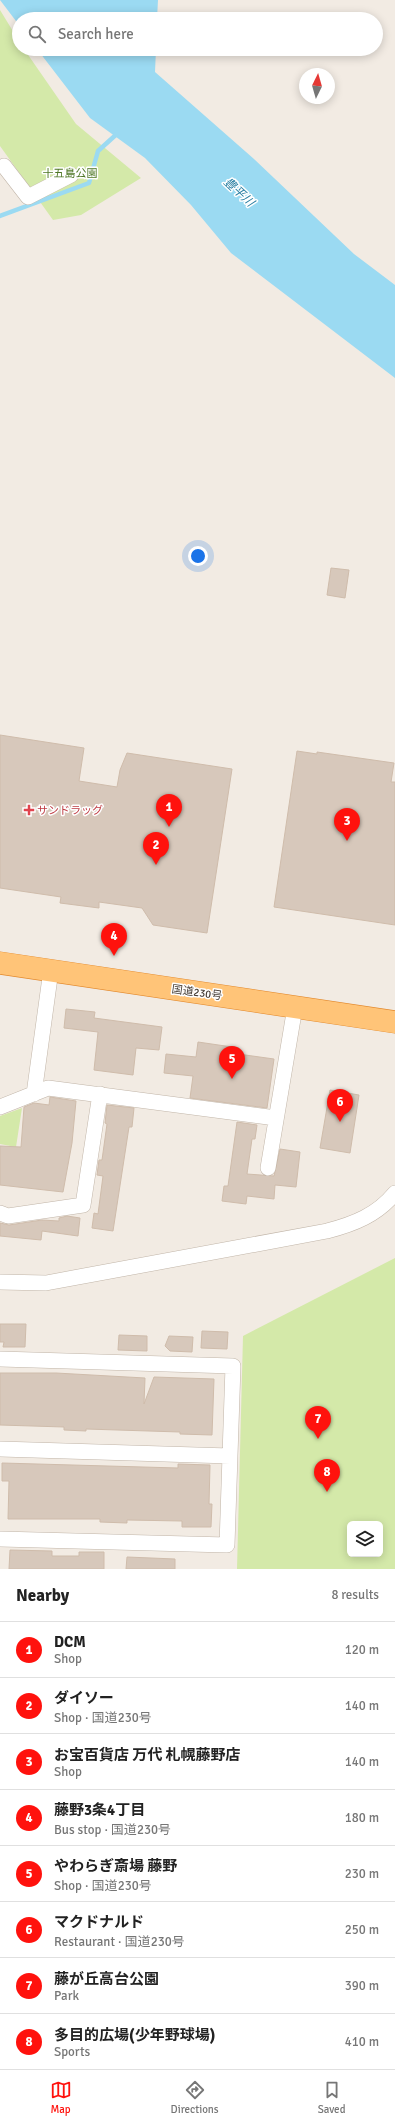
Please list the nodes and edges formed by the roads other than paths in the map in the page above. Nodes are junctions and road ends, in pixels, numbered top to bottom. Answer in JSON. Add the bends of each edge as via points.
{"nodes":[{"id":1,"x":1,"y":164,"type":"edge"},
{"id":2,"x":71,"y":175,"type":"dead end"},
{"id":3,"x":0,"y":963,"type":"edge"},
{"id":4,"x":51,"y":970,"type":"junction"},
{"id":5,"x":295,"y":1007,"type":"junction"},
{"id":6,"x":395,"y":1022,"type":"edge"},
{"id":7,"x":34,"y":1094,"type":"junction"},
{"id":8,"x":100,"y":1094,"type":"junction"},
{"id":9,"x":0,"y":1107,"type":"edge"},
{"id":10,"x":276,"y":1118,"type":"junction"},
{"id":11,"x":268,"y":1168,"type":"dead end"},
{"id":12,"x":395,"y":1193,"type":"edge"},
{"id":13,"x":0,"y":1213,"type":"edge"},
{"id":14,"x":0,"y":1282,"type":"edge"},
{"id":15,"x":0,"y":1359,"type":"edge"},
{"id":16,"x":0,"y":1449,"type":"edge"},
{"id":17,"x":230,"y":1456,"type":"junction"},
{"id":18,"x":0,"y":1539,"type":"edge"}],
"edges":[{"from":1,"to":2,"type":"street","via":[[28,197]]},
{"from":3,"to":4,"type":"highway","name":"国道230号"},
{"from":4,"to":5,"type":"highway","name":"国道230号"},
{"from":4,"to":7,"type":"street"},
{"from":5,"to":6,"type":"highway","name":"国道230号"},
{"from":5,"to":10,"type":"street"},
{"from":7,"to":8,"type":"street","via":[[48,1088]]},
{"from":7,"to":9,"type":"street"},
{"from":8,"to":10,"type":"street"},
{"from":8,"to":13,"type":"street","via":[[83,1205],[8,1216]]},
{"from":10,"to":11,"type":"street"},
{"from":12,"to":14,"type":"street","via":[[386,1205],[371,1215],[351,1225],[327,1231],[46,1283]]},
{"from":15,"to":17,"type":"street","via":[[233,1366]]},
{"from":16,"to":17,"type":"street"},
{"from":17,"to":18,"type":"street","via":[[227,1545]]}]}
